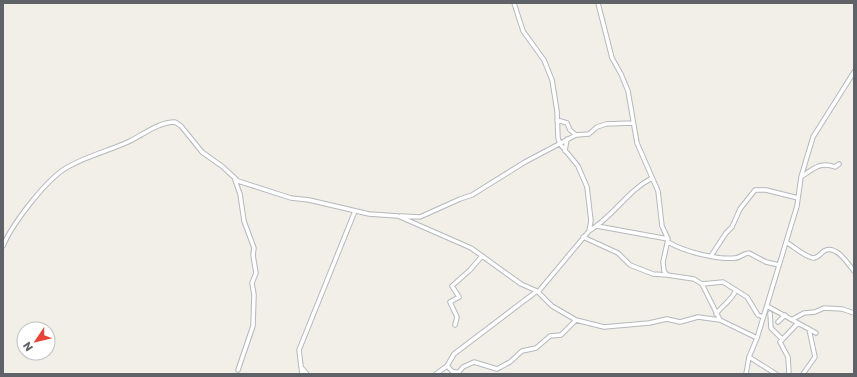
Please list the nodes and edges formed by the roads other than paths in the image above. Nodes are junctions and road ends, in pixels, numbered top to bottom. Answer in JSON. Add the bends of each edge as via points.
{"nodes":[{"id":1,"x":514,"y":3,"type":"edge"},
{"id":2,"x":598,"y":3,"type":"edge"},
{"id":3,"x":854,"y":72,"type":"edge"},
{"id":4,"x":557,"y":120,"type":"junction"},
{"id":5,"x":633,"y":123,"type":"junction"},
{"id":6,"x":576,"y":135,"type":"junction"},
{"id":7,"x":567,"y":138,"type":"junction"},
{"id":8,"x":560,"y":144,"type":"junction"},
{"id":9,"x":565,"y":151,"type":"junction"},
{"id":10,"x":839,"y":164,"type":"dead end"},
{"id":11,"x":801,"y":177,"type":"junction"},
{"id":12,"x":652,"y":178,"type":"junction"},
{"id":13,"x":235,"y":180,"type":"junction"},
{"id":14,"x":798,"y":198,"type":"junction"},
{"id":15,"x":355,"y":211,"type":"junction"},
{"id":16,"x":398,"y":216,"type":"junction"},
{"id":17,"x":597,"y":226,"type":"junction"},
{"id":18,"x":589,"y":231,"type":"junction"},
{"id":19,"x":583,"y":237,"type":"junction"},
{"id":20,"x":668,"y":240,"type":"junction"},
{"id":21,"x":786,"y":242,"type":"junction"},
{"id":22,"x":3,"y":246,"type":"edge"},
{"id":23,"x":482,"y":256,"type":"junction"},
{"id":24,"x":712,"y":256,"type":"junction"},
{"id":25,"x":779,"y":265,"type":"junction"},
{"id":26,"x":854,"y":271,"type":"edge"},
{"id":27,"x":667,"y":275,"type":"junction"},
{"id":28,"x":702,"y":284,"type":"junction"},
{"id":29,"x":736,"y":290,"type":"junction"},
{"id":30,"x":538,"y":292,"type":"junction"},
{"id":31,"x":767,"y":306,"type":"junction"},
{"id":32,"x":775,"y":310,"type":"junction"},
{"id":33,"x":770,"y":313,"type":"junction"},
{"id":34,"x":854,"y":313,"type":"edge"},
{"id":35,"x":716,"y":314,"type":"junction"},
{"id":36,"x":785,"y":315,"type":"junction"},
{"id":37,"x":763,"y":316,"type":"junction"},
{"id":38,"x":793,"y":319,"type":"junction"},
{"id":39,"x":576,"y":320,"type":"junction"},
{"id":40,"x":720,"y":320,"type":"junction"},
{"id":41,"x":778,"y":322,"type":"dead end"},
{"id":42,"x":798,"y":323,"type":"junction"},
{"id":43,"x":455,"y":325,"type":"dead end"},
{"id":44,"x":809,"y":329,"type":"junction"},
{"id":45,"x":816,"y":333,"type":"dead end"},
{"id":46,"x":757,"y":338,"type":"junction"},
{"id":47,"x":782,"y":339,"type":"junction"},
{"id":48,"x":749,"y":357,"type":"junction"},
{"id":49,"x":300,"y":366,"type":"junction"},
{"id":50,"x":447,"y":366,"type":"junction"},
{"id":51,"x":238,"y":370,"type":"dead end"},
{"id":52,"x":302,"y":374,"type":"edge"},
{"id":53,"x":307,"y":374,"type":"edge"},
{"id":54,"x":436,"y":374,"type":"edge"},
{"id":55,"x":746,"y":374,"type":"edge"},
{"id":56,"x":776,"y":374,"type":"edge"},
{"id":57,"x":789,"y":374,"type":"edge"},
{"id":58,"x":803,"y":374,"type":"edge"}],
"edges":[{"from":1,"to":4,"type":"street","via":[[523,31],[548,69],[554,91]]},
{"from":2,"to":5,"type":"street","via":[[612,58],[628,91]]},
{"from":3,"to":11,"type":"street","via":[[814,134]]},
{"from":4,"to":6,"type":"street","via":[[567,123]]},
{"from":4,"to":8,"type":"street"},
{"from":5,"to":6,"type":"street","via":[[606,124],[589,134]]},
{"from":5,"to":12,"type":"street","via":[[636,143]]},
{"from":6,"to":7,"type":"street"},
{"from":7,"to":8,"type":"street"},
{"from":7,"to":9,"type":"street"},
{"from":8,"to":9,"type":"street"},
{"from":8,"to":16,"type":"street","via":[[472,195],[420,217]]},
{"from":9,"to":18,"type":"street","via":[[578,166],[588,187],[591,213]]},
{"from":10,"to":11,"type":"street","via":[[835,167],[828,164],[815,167]]},
{"from":11,"to":14,"type":"street"},
{"from":12,"to":17,"type":"street","via":[[641,184]]},
{"from":12,"to":20,"type":"street","via":[[658,192],[662,226]]},
{"from":13,"to":15,"type":"street","via":[[291,198]]},
{"from":13,"to":22,"type":"street","via":[[223,167],[202,152],[181,126],[169,122],[60,172],[33,201]]},
{"from":13,"to":51,"type":"street","via":[[244,221],[254,248],[256,273],[252,286],[253,326]]},
{"from":14,"to":21,"type":"street"},
{"from":14,"to":24,"type":"street","via":[[766,190],[755,190],[740,209]]},
{"from":15,"to":16,"type":"street"},
{"from":15,"to":49,"type":"street","via":[[302,342]]},
{"from":16,"to":23,"type":"street","via":[[471,248]]},
{"from":17,"to":18,"type":"street"},
{"from":17,"to":20,"type":"street"},
{"from":18,"to":19,"type":"street"},
{"from":19,"to":27,"type":"street","via":[[618,253],[630,265],[649,273]]},
{"from":19,"to":30,"type":"street"},
{"from":20,"to":24,"type":"street","via":[[681,249]]},
{"from":20,"to":27,"type":"street","via":[[663,262]]},
{"from":21,"to":25,"type":"street"},
{"from":21,"to":26,"type":"street","via":[[811,257],[818,256],[824,250],[832,250]]},
{"from":23,"to":30,"type":"street","via":[[521,284]]},
{"from":23,"to":43,"type":"street","via":[[452,286],[459,297],[450,302],[457,317]]},
{"from":24,"to":25,"type":"street","via":[[734,258],[748,253]]},
{"from":25,"to":31,"type":"street"},
{"from":27,"to":28,"type":"street","via":[[694,279]]},
{"from":28,"to":29,"type":"street","via":[[722,282]]},
{"from":28,"to":35,"type":"street"},
{"from":29,"to":35,"type":"street","via":[[732,299]]},
{"from":29,"to":37,"type":"street","via":[[747,297],[758,315]]},
{"from":30,"to":39,"type":"street","via":[[552,306]]},
{"from":30,"to":50,"type":"street","via":[[454,354]]},
{"from":31,"to":32,"type":"street"},
{"from":31,"to":37,"type":"street"},
{"from":32,"to":33,"type":"street"},
{"from":32,"to":36,"type":"street"},
{"from":33,"to":37,"type":"street"},
{"from":33,"to":47,"type":"street","via":[[771,328]]},
{"from":34,"to":38,"type":"street","via":[[824,308]]},
{"from":35,"to":40,"type":"street"},
{"from":36,"to":38,"type":"street"},
{"from":36,"to":41,"type":"street"},
{"from":37,"to":46,"type":"street"},
{"from":38,"to":42,"type":"street"},
{"from":39,"to":40,"type":"street","via":[[604,327],[667,319],[680,322],[698,317]]},
{"from":39,"to":50,"type":"street","via":[[561,335],[550,336],[537,348],[522,351],[497,369],[474,362],[459,372]]},
{"from":40,"to":46,"type":"street"},
{"from":42,"to":44,"type":"street"},
{"from":42,"to":47,"type":"street"},
{"from":44,"to":45,"type":"street"},
{"from":44,"to":58,"type":"street","via":[[815,357]]},
{"from":46,"to":48,"type":"street"},
{"from":47,"to":57,"type":"street","via":[[780,344],[788,357]]},
{"from":48,"to":55,"type":"street"},
{"from":48,"to":56,"type":"street"},
{"from":49,"to":52,"type":"street"},
{"from":49,"to":53,"type":"street"},
{"from":50,"to":54,"type":"street"}]}
